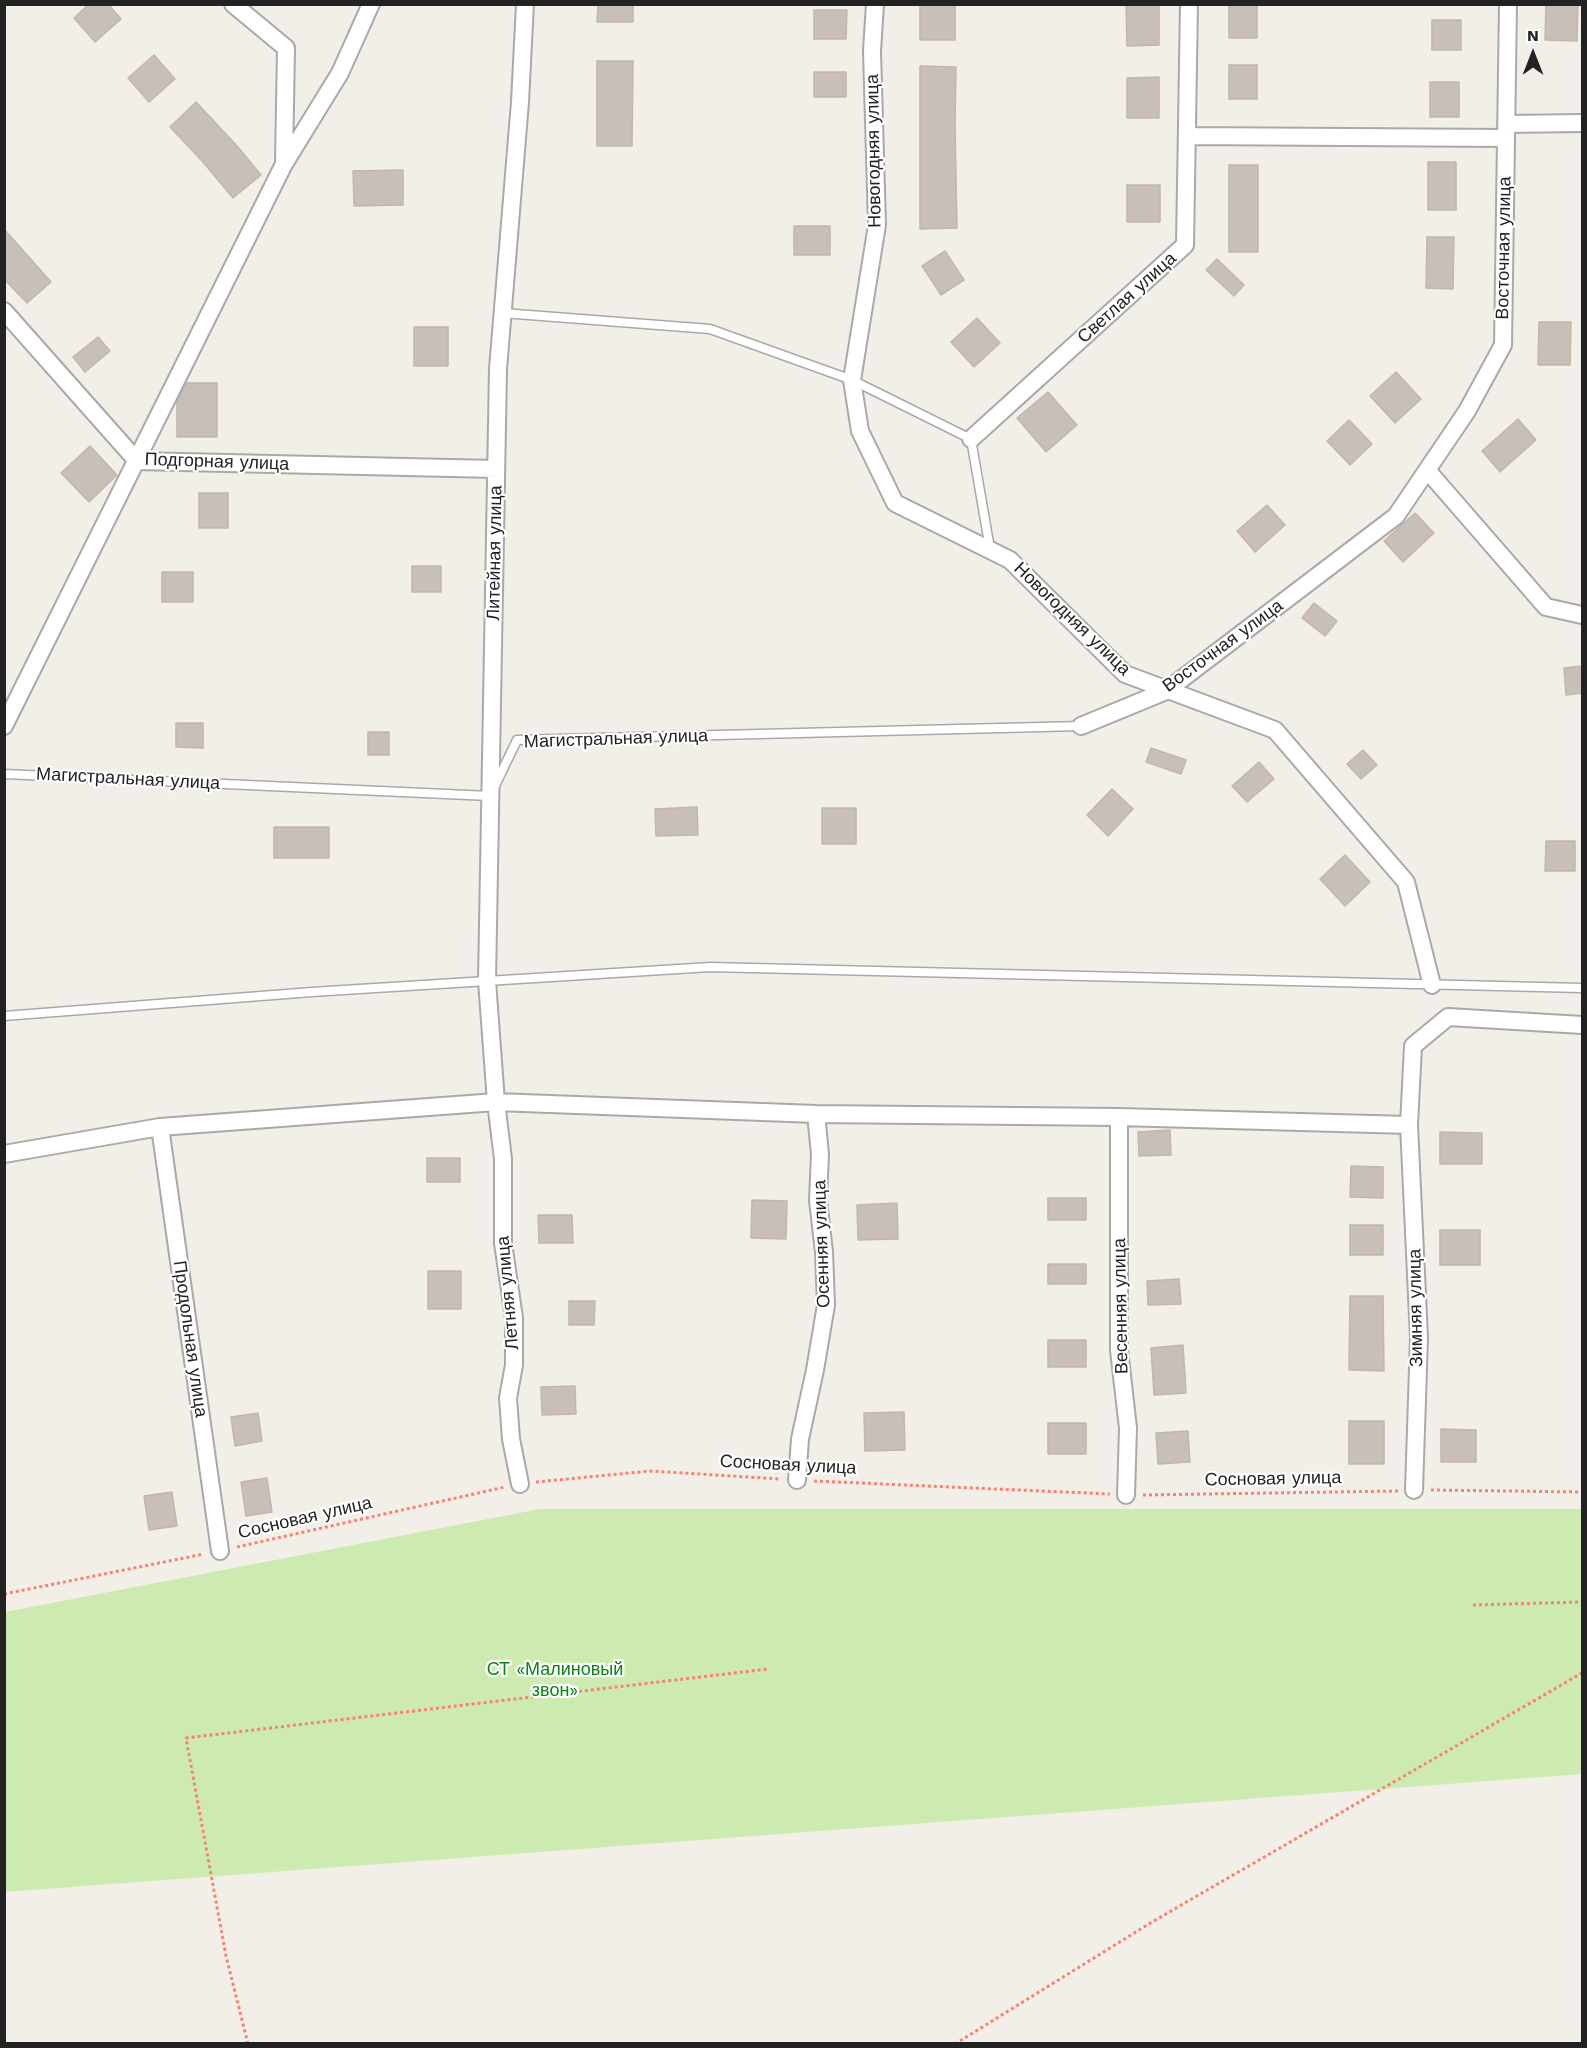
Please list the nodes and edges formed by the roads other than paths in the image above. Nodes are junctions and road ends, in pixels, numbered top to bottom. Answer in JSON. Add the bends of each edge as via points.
{"nodes":[{"id":1,"x":233,"y":4,"type":"edge"},
{"id":2,"x":371,"y":4,"type":"edge"},
{"id":3,"x":525,"y":4,"type":"edge"},
{"id":4,"x":874,"y":4,"type":"edge"},
{"id":5,"x":1189,"y":4,"type":"edge"},
{"id":6,"x":1508,"y":4,"type":"edge"},
{"id":7,"x":1582,"y":123,"type":"edge"},
{"id":8,"x":1506,"y":131,"type":"junction"},
{"id":9,"x":1187,"y":136,"type":"junction"},
{"id":10,"x":285,"y":164,"type":"junction"},
{"id":11,"x":4,"y":311,"type":"edge"},
{"id":12,"x":503,"y":313,"type":"junction"},
{"id":13,"x":852,"y":380,"type":"junction"},
{"id":14,"x":970,"y":439,"type":"junction"},
{"id":15,"x":137,"y":461,"type":"junction"},
{"id":16,"x":496,"y":469,"type":"junction"},
{"id":17,"x":1427,"y":470,"type":"junction"},
{"id":18,"x":990,"y":550,"type":"junction"},
{"id":19,"x":1582,"y":615,"type":"edge"},
{"id":20,"x":1166,"y":691,"type":"junction"},
{"id":21,"x":4,"y":726,"type":"edge"},
{"id":22,"x":1081,"y":726,"type":"joint"},
{"id":23,"x":4,"y":774,"type":"edge"},
{"id":24,"x":490,"y":796,"type":"junction"},
{"id":25,"x":487,"y":981,"type":"junction"},
{"id":26,"x":1432,"y":985,"type":"junction"},
{"id":27,"x":1582,"y":988,"type":"edge"},
{"id":28,"x":4,"y":1016,"type":"edge"},
{"id":29,"x":1582,"y":1025,"type":"edge"},
{"id":30,"x":496,"y":1102,"type":"junction"},
{"id":31,"x":816,"y":1114,"type":"junction"},
{"id":32,"x":1119,"y":1118,"type":"junction"},
{"id":33,"x":1409,"y":1125,"type":"junction"},
{"id":34,"x":160,"y":1127,"type":"junction"},
{"id":35,"x":4,"y":1154,"type":"edge"},
{"id":36,"x":797,"y":1480,"type":"road end"},
{"id":37,"x":520,"y":1484,"type":"road end"},
{"id":38,"x":1414,"y":1490,"type":"road end"},
{"id":39,"x":1126,"y":1495,"type":"road end"},
{"id":40,"x":220,"y":1551,"type":"road end"}],
"edges":[{"from":1,"to":10,"type":"street","via":[[286,48]]},
{"from":2,"to":10,"type":"street","via":[[340,73]]},
{"from":3,"to":12,"type":"street","name":"Литейная улица"},
{"from":4,"to":13,"type":"street","name":"Новогодняя улица","via":[[877,225]]},
{"from":5,"to":9,"type":"street","name":"Светлая улица"},
{"from":6,"to":8,"type":"street","name":"Восточная улица"},
{"from":7,"to":8,"type":"street"},
{"from":8,"to":9,"type":"street"},
{"from":8,"to":17,"type":"street","name":"Восточная улица","via":[[1503,345],[1467,411]]},
{"from":9,"to":14,"type":"street","name":"Светлая улица","via":[[1185,244]]},
{"from":10,"to":15,"type":"street"},
{"from":11,"to":15,"type":"street","name":"Подгорная улица"},
{"from":12,"to":13,"type":"lane","via":[[710,329]]},
{"from":12,"to":16,"type":"street","name":"Литейная улица"},
{"from":13,"to":14,"type":"lane"},
{"from":13,"to":18,"type":"street","name":"Новогодняя улица","via":[[860,431],[895,503]]},
{"from":14,"to":18,"type":"lane"},
{"from":15,"to":16,"type":"street","name":"Подгорная улица"},
{"from":15,"to":21,"type":"street"},
{"from":16,"to":24,"type":"street","name":"Литейная улица"},
{"from":17,"to":19,"type":"street","via":[[1546,607]]},
{"from":17,"to":20,"type":"street","name":"Восточная улица","via":[[1396,516]]},
{"from":18,"to":20,"type":"street","name":"Новогодняя улица","via":[[1010,560],[1125,674]]},
{"from":20,"to":22,"type":"street","name":"Восточная улица"},
{"from":20,"to":26,"type":"street","name":"Новогодняя улица","via":[[1275,730],[1406,882]]},
{"from":22,"to":24,"type":"lane","name":"Магистральная улица","via":[[517,740]]},
{"from":23,"to":24,"type":"lane","name":"Магистральная улица"},
{"from":24,"to":25,"type":"street","name":"Литейная улица"},
{"from":25,"to":26,"type":"lane","via":[[710,967]]},
{"from":25,"to":28,"type":"lane"},
{"from":25,"to":30,"type":"street","name":"Литейная улица"},
{"from":26,"to":27,"type":"lane"},
{"from":29,"to":33,"type":"street","name":"Зимняя улица","via":[[1448,1017],[1413,1046]]},
{"from":30,"to":31,"type":"street"},
{"from":30,"to":34,"type":"street"},
{"from":30,"to":37,"type":"street","name":"Летняя улица","via":[[503,1159],[503,1243],[514,1318],[514,1365],[508,1398]]},
{"from":31,"to":32,"type":"street"},
{"from":31,"to":36,"type":"street","name":"Осенняя улица","via":[[826,1305],[800,1439]]},
{"from":32,"to":33,"type":"street"},
{"from":32,"to":39,"type":"street","name":"Весенняя улица","via":[[1119,1350],[1128,1428]]},
{"from":33,"to":38,"type":"street","name":"Зимняя улица","via":[[1419,1338]]},
{"from":34,"to":35,"type":"street"},
{"from":34,"to":40,"type":"street","name":"Продольная улица"}]}
